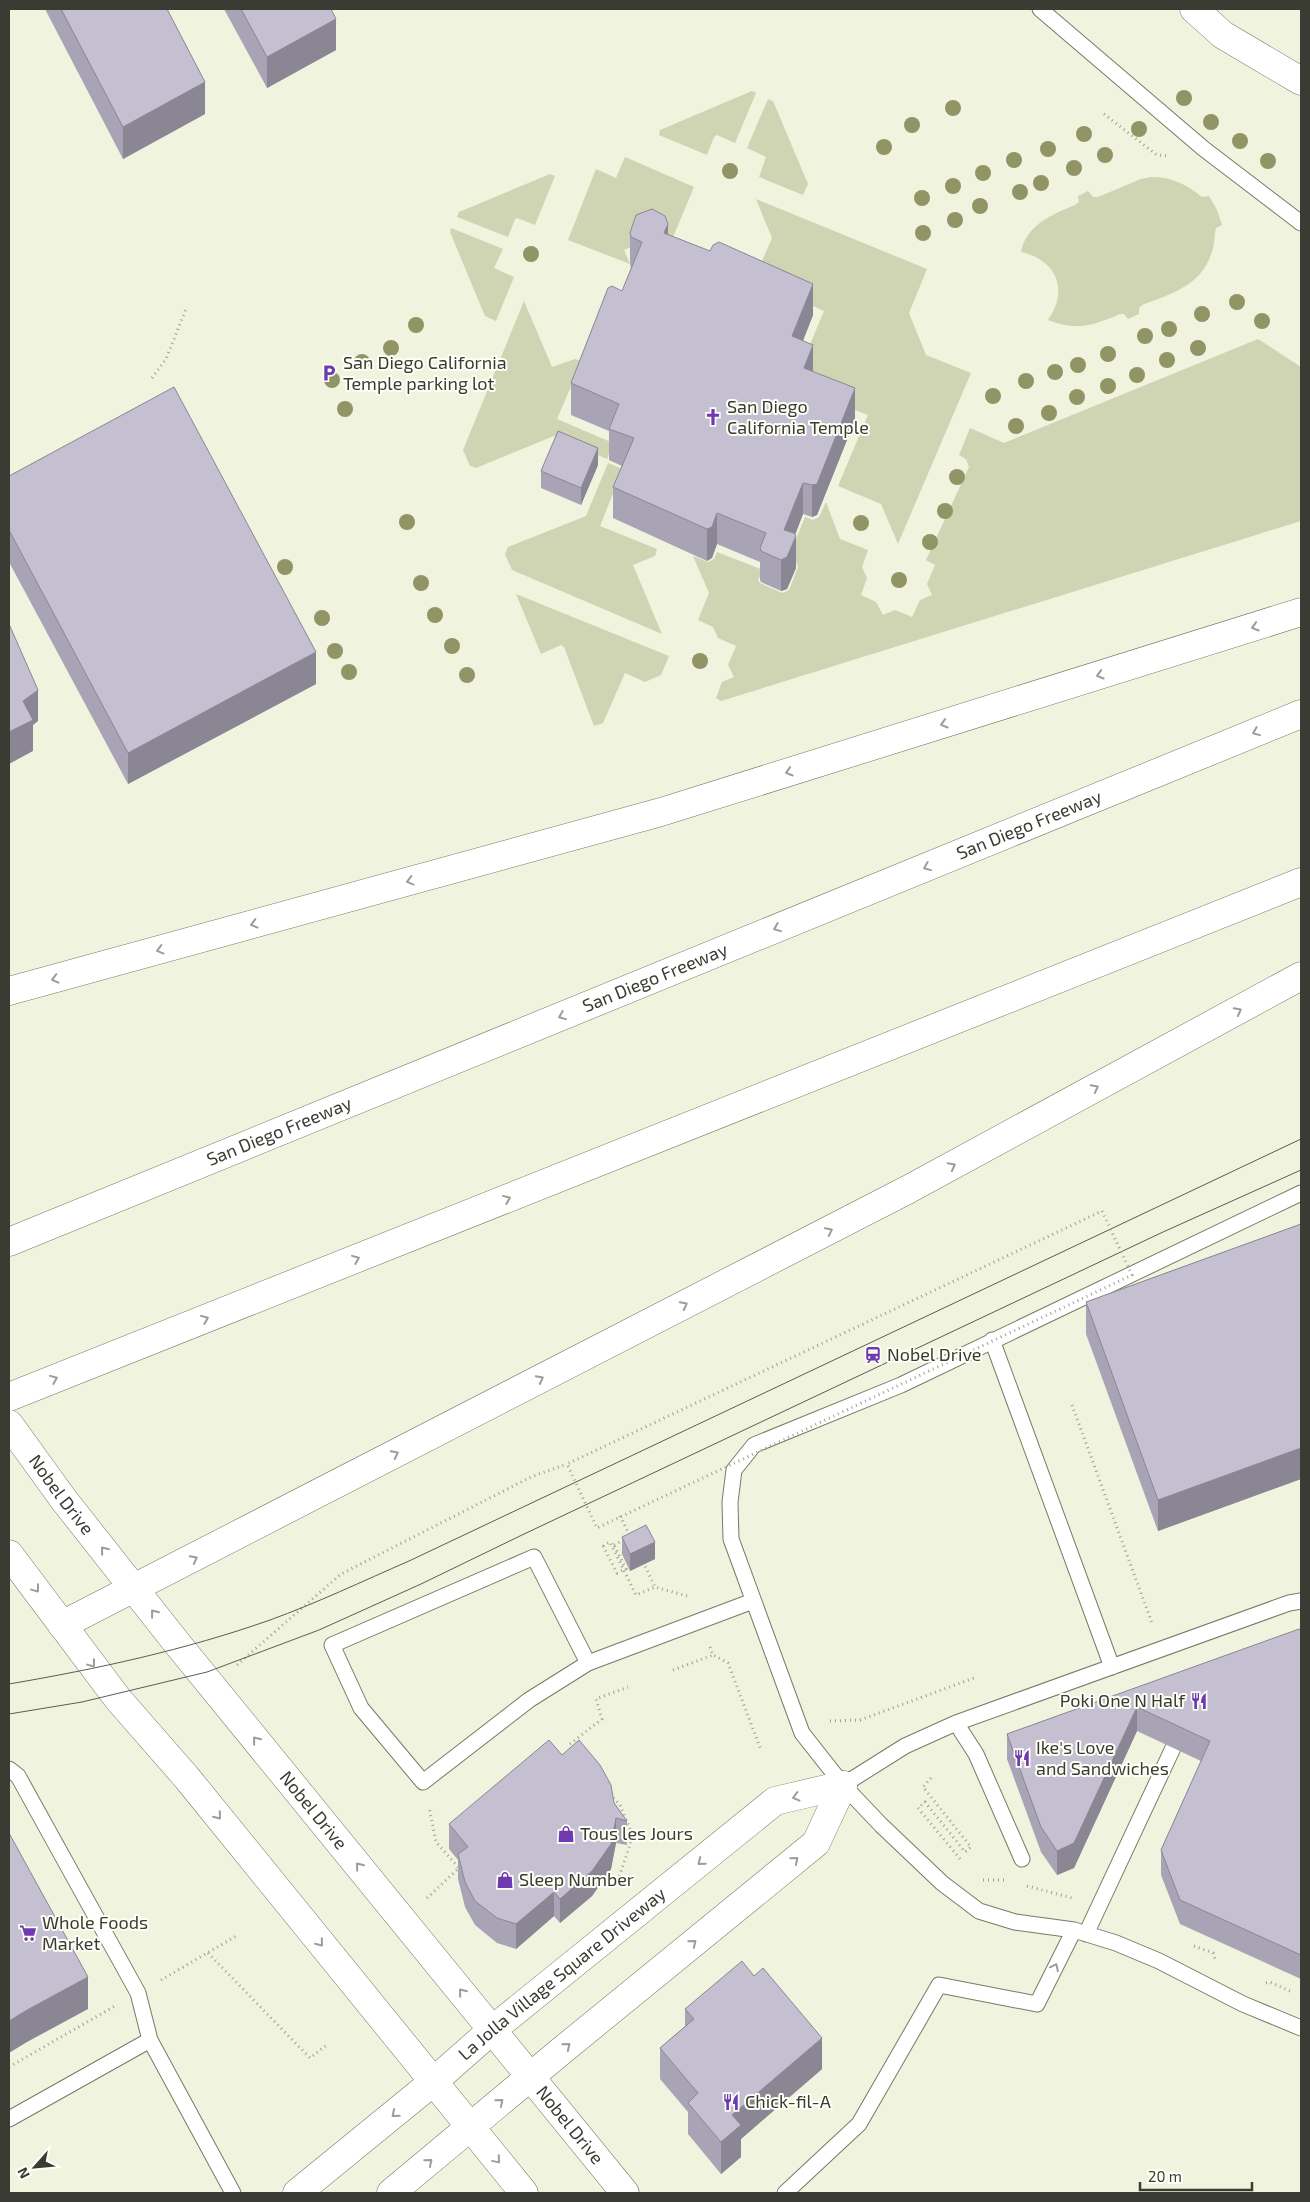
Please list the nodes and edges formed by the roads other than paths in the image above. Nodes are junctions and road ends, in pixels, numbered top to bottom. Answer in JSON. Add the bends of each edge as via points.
{"nodes":[{"id":1,"x":1040,"y":9,"type":"edge"},
{"id":2,"x":1194,"y":9,"type":"edge"},
{"id":3,"x":1301,"y":81,"type":"edge"},
{"id":4,"x":1301,"y":223,"type":"edge"},
{"id":5,"x":1301,"y":612,"type":"edge"},
{"id":6,"x":1301,"y":714,"type":"edge"},
{"id":7,"x":1301,"y":882,"type":"edge"},
{"id":8,"x":1301,"y":976,"type":"edge"},
{"id":9,"x":9,"y":991,"type":"edge"},
{"id":10,"x":1301,"y":1193,"type":"edge"},
{"id":11,"x":9,"y":1242,"type":"edge"},
{"id":12,"x":992,"y":1340,"type":"junction"},
{"id":13,"x":9,"y":1397,"type":"edge"},
{"id":14,"x":9,"y":1424,"type":"edge"},
{"id":15,"x":9,"y":1554,"type":"edge"},
{"id":16,"x":134,"y":1588,"type":"junction"},
{"id":17,"x":753,"y":1601,"type":"junction"},
{"id":18,"x":1301,"y":1602,"type":"edge"},
{"id":19,"x":62,"y":1625,"type":"junction"},
{"id":20,"x":588,"y":1662,"type":"junction"},
{"id":21,"x":1112,"y":1667,"type":"junction"},
{"id":22,"x":956,"y":1723,"type":"junction"},
{"id":23,"x":1173,"y":1748,"type":"edge"},
{"id":24,"x":9,"y":1769,"type":"edge"},
{"id":25,"x":843,"y":1785,"type":"junction"},
{"id":26,"x":1022,"y":1859,"type":"dead end"},
{"id":27,"x":1080,"y":1932,"type":"junction"},
{"id":28,"x":1301,"y":2028,"type":"edge"},
{"id":29,"x":492,"y":2030,"type":"junction"},
{"id":30,"x":150,"y":2040,"type":"junction"},
{"id":31,"x":529,"y":2078,"type":"junction"},
{"id":32,"x":432,"y":2082,"type":"junction"},
{"id":33,"x":9,"y":2119,"type":"edge"},
{"id":34,"x":470,"y":2127,"type":"junction"},
{"id":35,"x":233,"y":2193,"type":"edge"},
{"id":36,"x":296,"y":2193,"type":"edge"},
{"id":37,"x":391,"y":2193,"type":"edge"},
{"id":38,"x":524,"y":2193,"type":"edge"},
{"id":39,"x":625,"y":2193,"type":"edge"},
{"id":40,"x":785,"y":2193,"type":"edge"}],
"edges":[{"from":1,"to":4,"type":"lane","via":[[1204,149]]},
{"from":2,"to":3,"type":"main road","via":[[1223,35]]},
{"from":5,"to":9,"type":"main road","one_way":true,"via":[[661,812]]},
{"from":6,"to":11,"type":"main road","name":"San Diego Freeway","one_way":true},
{"from":13,"to":7,"type":"main road","one_way":true},
{"from":16,"to":8,"type":"main road","one_way":true,"via":[[909,1189]]},
{"from":10,"to":12,"type":"lane"},
{"from":12,"to":17,"type":"lane","via":[[900,1385],[754,1444],[734,1470],[730,1502],[731,1539]]},
{"from":12,"to":21,"type":"lane"},
{"from":16,"to":14,"type":"main road","name":"Nobel Drive","one_way":true},
{"from":15,"to":19,"type":"main road","one_way":true},
{"from":16,"to":19,"type":"main road"},
{"from":29,"to":16,"type":"main road","name":"Nobel Drive","one_way":true},
{"from":17,"to":20,"type":"lane"},
{"from":17,"to":25,"type":"lane","via":[[802,1733]]},
{"from":18,"to":21,"type":"lane","name":"La Jolla Village Square Driveway","via":[[1289,1602]]},
{"from":19,"to":32,"type":"main road","one_way":true,"via":[[118,1700],[187,1778]]},
{"from":20,"to":20,"type":"lane","via":[[529,1700],[423,1782],[361,1708],[332,1645],[534,1557]]},
{"from":21,"to":22,"type":"lane","name":"La Jolla Village Square Driveway"},
{"from":22,"to":25,"type":"lane","name":"La Jolla Village Square Driveway","via":[[905,1746]]},
{"from":22,"to":26,"type":"lane","via":[[976,1754]]},
{"from":23,"to":27,"type":"lane","via":[[1098,1908]]},
{"from":24,"to":30,"type":"lane","via":[[18,1776],[138,1992]]},
{"from":25,"to":27,"type":"lane","via":[[942,1883],[979,1911],[1015,1922]]},
{"from":25,"to":29,"type":"main road","name":"La Jolla Village Square Driveway","one_way":true,"via":[[775,1802]]},
{"from":31,"to":25,"type":"main road","one_way":true,"via":[[816,1843]]},
{"from":27,"to":28,"type":"lane","via":[[1158,1961],[1243,2004]]},
{"from":40,"to":27,"type":"lane","one_way":true,"via":[[858,2124],[940,1985],[1037,2004]]},
{"from":29,"to":31,"type":"main road","name":"Nobel Drive"},
{"from":29,"to":32,"type":"main road","name":"La Jolla Village Square Driveway"},
{"from":30,"to":33,"type":"lane"},
{"from":30,"to":35,"type":"lane"},
{"from":34,"to":31,"type":"main road","one_way":true},
{"from":31,"to":39,"type":"main road","name":"Nobel Drive"},
{"from":32,"to":34,"type":"main road"},
{"from":32,"to":36,"type":"main road","name":"La Jolla Village Square Driveway","one_way":true},
{"from":37,"to":34,"type":"main road","one_way":true},
{"from":34,"to":38,"type":"main road","one_way":true}]}
